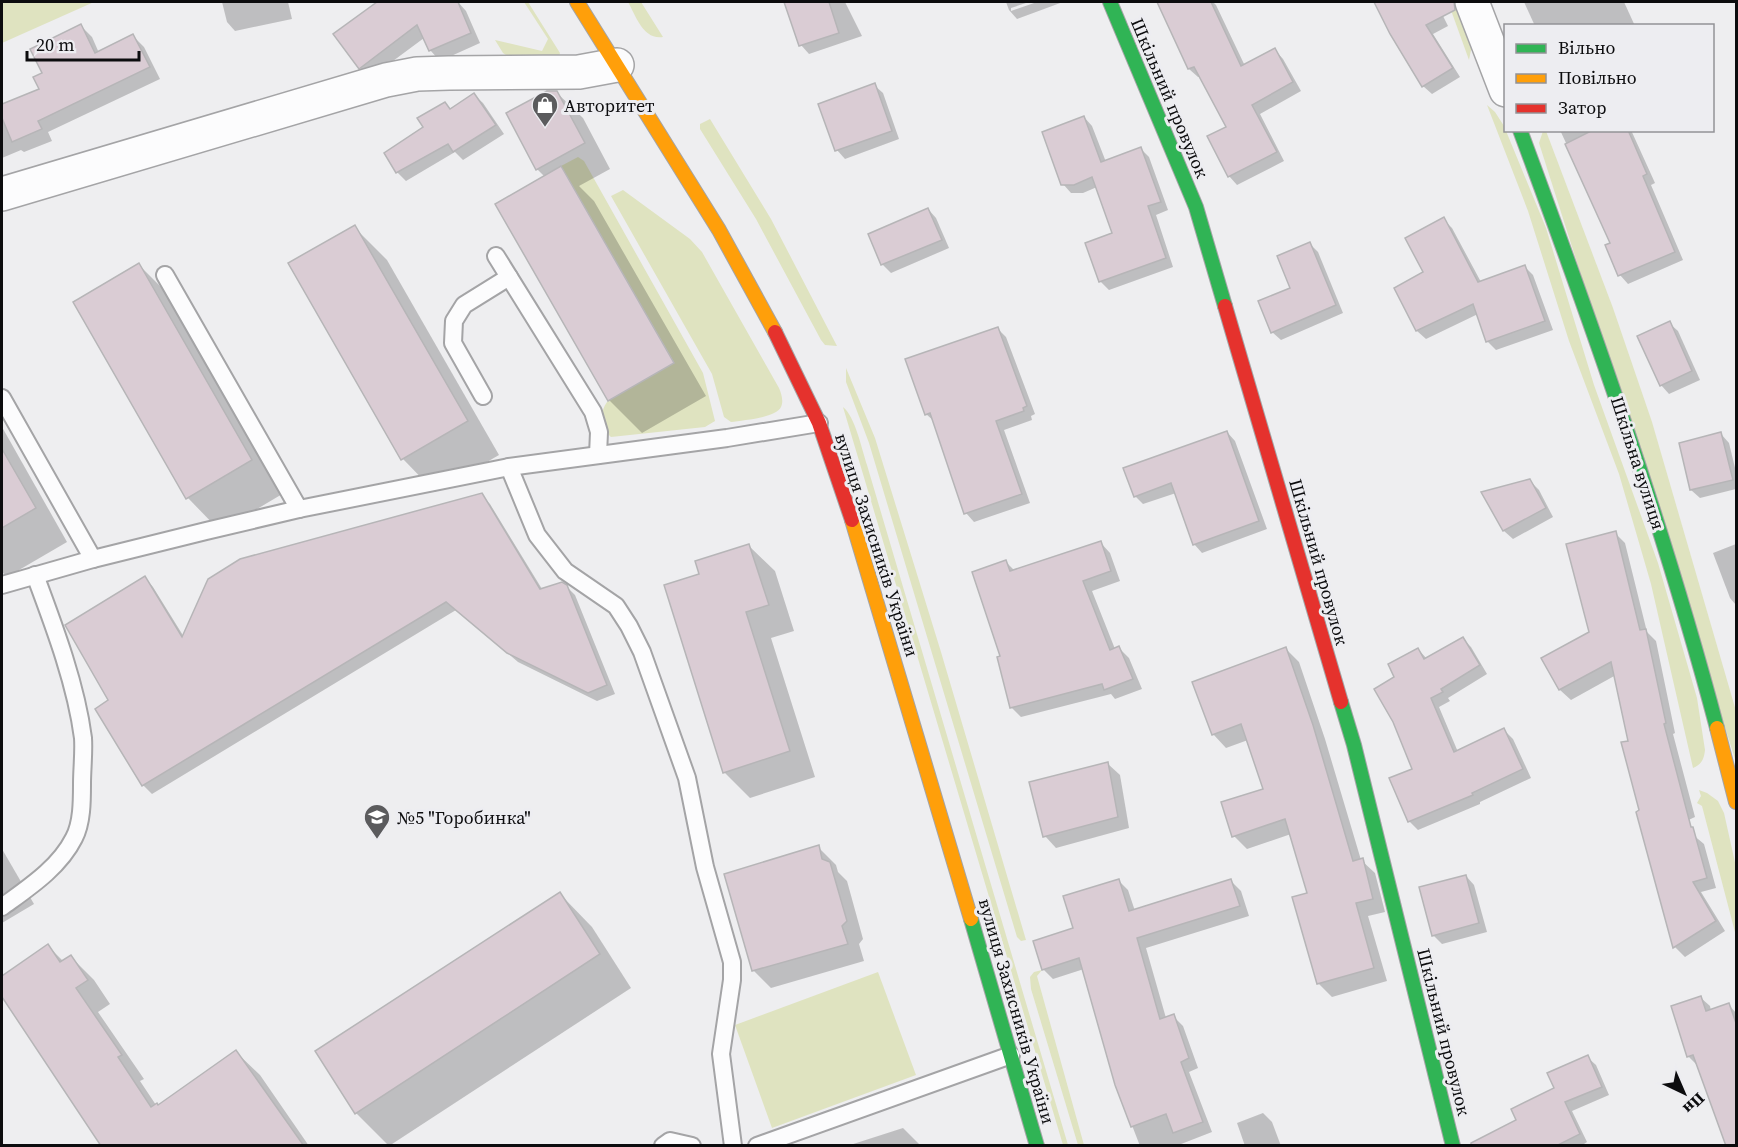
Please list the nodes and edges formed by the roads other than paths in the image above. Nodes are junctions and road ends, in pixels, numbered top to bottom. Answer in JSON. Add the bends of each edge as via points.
{"nodes":[{"id":1,"x":577,"y":2,"type":"edge"},
{"id":2,"x":1110,"y":2,"type":"edge"},
{"id":3,"x":1472,"y":2,"type":"edge"},
{"id":4,"x":617,"y":66,"type":"junction"},
{"id":5,"x":1504,"y":85,"type":"edge"},
{"id":6,"x":1521,"y":132,"type":"edge"},
{"id":7,"x":2,"y":194,"type":"edge"},
{"id":8,"x":496,"y":256,"type":"dead end"},
{"id":9,"x":165,"y":275,"type":"dead end"},
{"id":10,"x":509,"y":277,"type":"junction"},
{"id":11,"x":483,"y":396,"type":"dead end"},
{"id":12,"x":2,"y":398,"type":"edge"},
{"id":13,"x":819,"y":423,"type":"junction"},
{"id":14,"x":598,"y":455,"type":"junction"},
{"id":15,"x":509,"y":467,"type":"junction"},
{"id":16,"x":299,"y":509,"type":"junction"},
{"id":17,"x":93,"y":559,"type":"junction"},
{"id":18,"x":35,"y":575,"type":"junction"},
{"id":19,"x":2,"y":585,"type":"edge"},
{"id":20,"x":1737,"y":802,"type":"edge"},
{"id":21,"x":2,"y":907,"type":"edge"},
{"id":22,"x":1011,"y":1055,"type":"junction"},
{"id":23,"x":663,"y":1146,"type":"edge"},
{"id":24,"x":692,"y":1146,"type":"edge"},
{"id":25,"x":733,"y":1146,"type":"edge"},
{"id":26,"x":757,"y":1146,"type":"edge"},
{"id":27,"x":1037,"y":1146,"type":"edge"},
{"id":28,"x":1453,"y":1146,"type":"edge"}],
"edges":[{"from":1,"to":4,"type":"street","name":"вулиця Захисників України"},
{"from":2,"to":28,"type":"street","name":"Шкільний провулок","via":[[1200,218],[1354,745]]},
{"from":3,"to":5,"type":"street"},
{"from":4,"to":7,"type":"street","via":[[579,72],[448,73],[386,80]]},
{"from":4,"to":13,"type":"street","name":"вулиця Захисників України","via":[[763,307]]},
{"from":6,"to":20,"type":"street","name":"Шкільна вулиця","via":[[1647,486]]},
{"from":8,"to":10,"type":"lane"},
{"from":9,"to":16,"type":"lane"},
{"from":10,"to":11,"type":"lane","via":[[464,305],[454,321],[453,343]]},
{"from":10,"to":14,"type":"lane","via":[[593,412]]},
{"from":12,"to":17,"type":"lane"},
{"from":13,"to":14,"type":"lane"},
{"from":13,"to":22,"type":"street","name":"вулиця Захисників України","via":[[861,545]]},
{"from":14,"to":15,"type":"lane"},
{"from":15,"to":16,"type":"lane"},
{"from":15,"to":25,"type":"lane","via":[[537,535],[565,572],[616,606],[629,627],[642,652],[687,778],[705,867],[732,962],[721,1053]]},
{"from":16,"to":17,"type":"lane"},
{"from":17,"to":18,"type":"lane"},
{"from":18,"to":19,"type":"lane"},
{"from":18,"to":21,"type":"lane","via":[[70,677],[81,728],[82,805],[75,837],[60,858]]},
{"from":22,"to":26,"type":"lane"},
{"from":22,"to":27,"type":"street","name":"вулиця Захисників України"},
{"from":23,"to":24,"type":"lane","via":[[670,1141]]}]}
